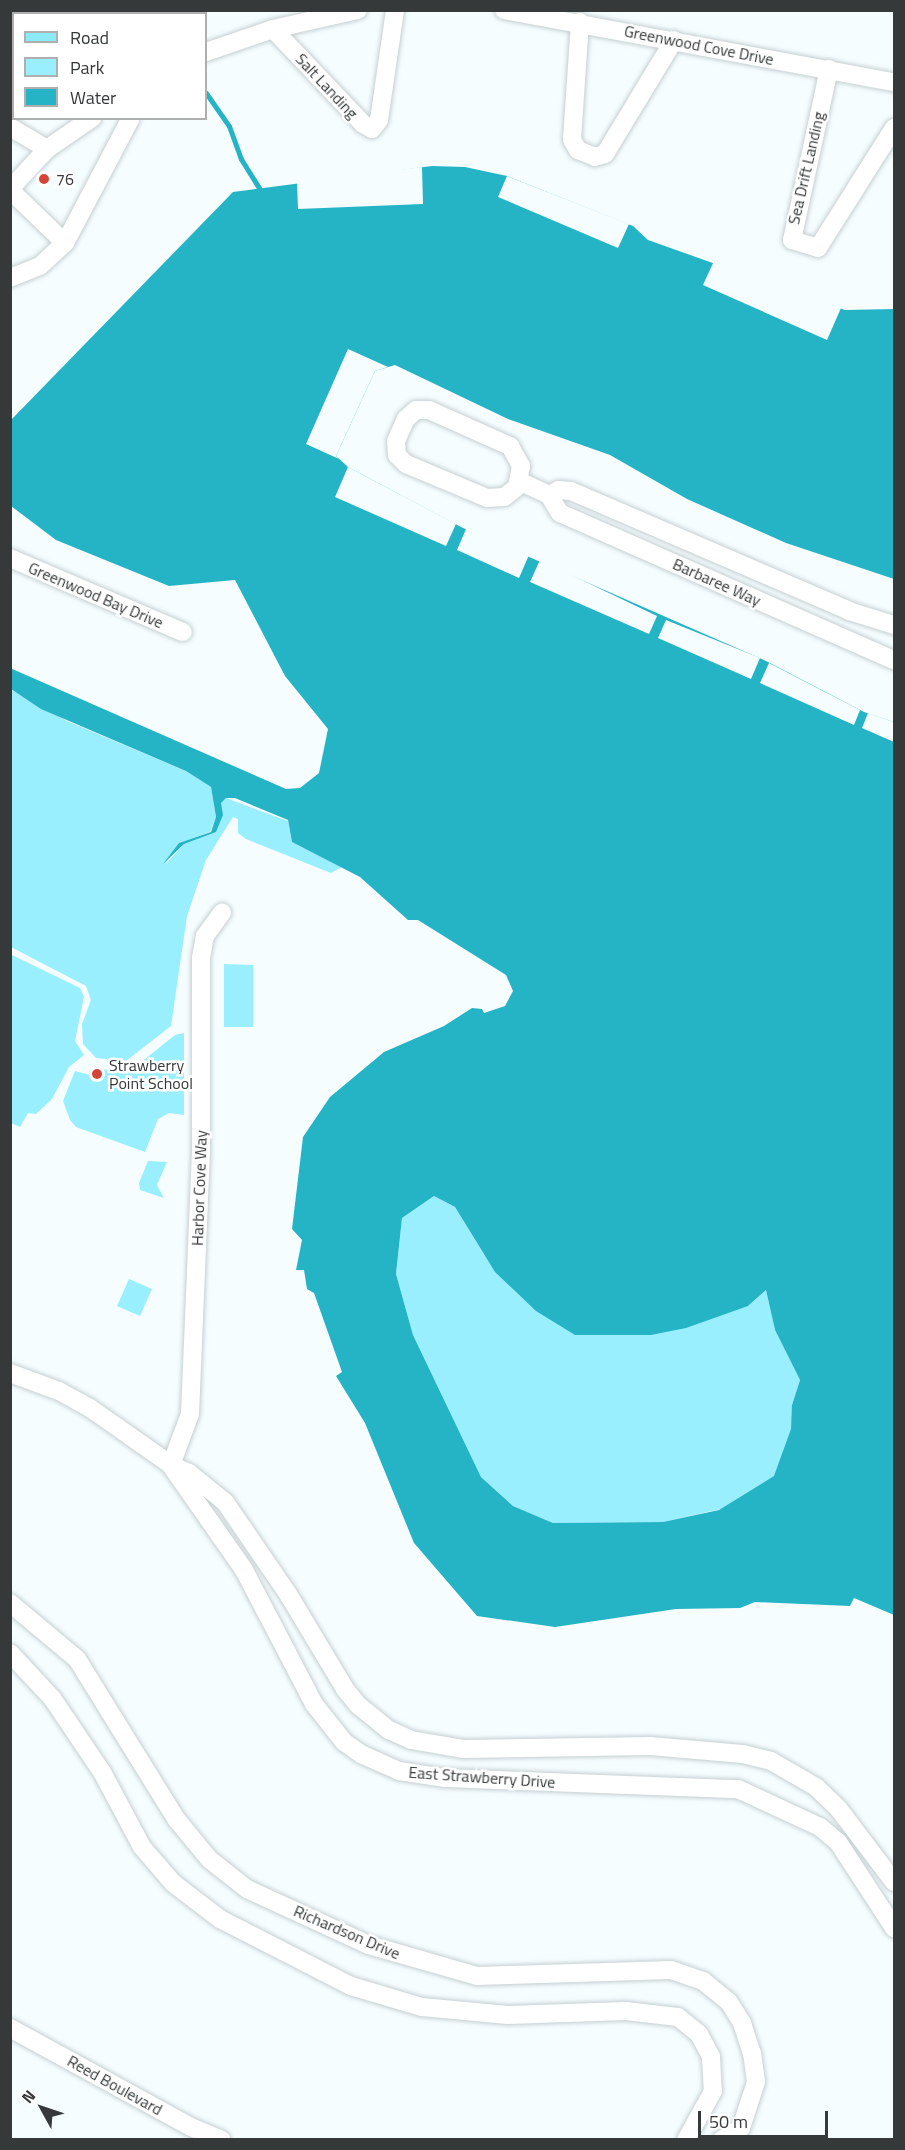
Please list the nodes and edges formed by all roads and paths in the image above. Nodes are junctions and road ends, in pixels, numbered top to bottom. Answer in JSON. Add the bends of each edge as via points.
{"nodes":[{"id":1,"x":358,"y":10,"type":"edge"},
{"id":2,"x":395,"y":10,"type":"edge"},
{"id":3,"x":504,"y":10,"type":"edge"},
{"id":4,"x":580,"y":22,"type":"junction"},
{"id":5,"x":273,"y":29,"type":"junction"},
{"id":6,"x":674,"y":40,"type":"junction"},
{"id":7,"x":207,"y":52,"type":"edge"},
{"id":8,"x":829,"y":69,"type":"junction"},
{"id":9,"x":894,"y":82,"type":"edge"},
{"id":10,"x":89,"y":120,"type":"edge"},
{"id":11,"x":130,"y":120,"type":"edge"},
{"id":12,"x":10,"y":127,"type":"edge"},
{"id":13,"x":894,"y":128,"type":"edge"},
{"id":14,"x":46,"y":149,"type":"junction"},
{"id":15,"x":10,"y":190,"type":"edge"},
{"id":16,"x":65,"y":243,"type":"junction"},
{"id":17,"x":10,"y":278,"type":"edge"},
{"id":18,"x":519,"y":482,"type":"junction"},
{"id":19,"x":549,"y":495,"type":"junction"},
{"id":20,"x":10,"y":558,"type":"edge"},
{"id":21,"x":894,"y":625,"type":"edge"},
{"id":22,"x":183,"y":632,"type":"dead end"},
{"id":23,"x":894,"y":660,"type":"edge"},
{"id":24,"x":222,"y":913,"type":"dead end"},
{"id":25,"x":10,"y":1373,"type":"edge"},
{"id":26,"x":171,"y":1465,"type":"junction"},
{"id":27,"x":10,"y":1603,"type":"edge"},
{"id":28,"x":10,"y":1653,"type":"edge"},
{"id":29,"x":894,"y":1882,"type":"edge"},
{"id":30,"x":894,"y":1928,"type":"edge"},
{"id":31,"x":10,"y":2028,"type":"edge"},
{"id":32,"x":221,"y":2139,"type":"edge"},
{"id":33,"x":686,"y":2139,"type":"edge"},
{"id":34,"x":721,"y":2139,"type":"edge"}],
"edges":[{"from":1,"to":5,"type":"street"},
{"from":2,"to":5,"type":"street","name":"Salt Landing","via":[[379,120],[372,129]]},
{"from":3,"to":4,"type":"street","name":"Greenwood Cove Drive"},
{"from":4,"to":6,"type":"street","name":"Greenwood Cove Drive"},
{"from":4,"to":6,"type":"street","via":[[572,140],[578,150],[595,157],[605,154]]},
{"from":5,"to":7,"type":"street"},
{"from":6,"to":8,"type":"street","name":"Greenwood Cove Drive"},
{"from":8,"to":9,"type":"street","name":"Greenwood Cove Drive"},
{"from":8,"to":13,"type":"street","name":"Sea Drift Landing","via":[[792,240],[818,248]]},
{"from":10,"to":14,"type":"street"},
{"from":11,"to":16,"type":"street"},
{"from":12,"to":14,"type":"street"},
{"from":14,"to":15,"type":"street"},
{"from":15,"to":16,"type":"street"},
{"from":16,"to":17,"type":"street","via":[[40,266]]},
{"from":18,"to":18,"type":"street","via":[[520,460],[510,446],[429,410],[410,414],[396,441],[397,455],[406,464],[482,497],[504,497]]},
{"from":18,"to":19,"type":"street","name":"Barbaree Way"},
{"from":19,"to":21,"type":"street","name":"Barbaree Way","via":[[571,490],[849,611]]},
{"from":19,"to":23,"type":"street","name":"Barbaree Way","via":[[560,513]]},
{"from":20,"to":22,"type":"street","name":"Greenwood Bay Drive"},
{"from":24,"to":26,"type":"street","name":"Harbor Cove Way","via":[[206,936],[201,957],[201,1154],[190,1414]]},
{"from":25,"to":26,"type":"street","name":"East Strawberry Drive","via":[[59,1391],[90,1408]]},
{"from":26,"to":29,"type":"street","name":"East Strawberry Drive","via":[[189,1473],[225,1502],[288,1594],[345,1689],[389,1730],[411,1740],[464,1749],[650,1746],[743,1754],[771,1761],[816,1787],[838,1808]]},
{"from":26,"to":30,"type":"street","name":"East Strawberry Drive","via":[[244,1570],[314,1704],[344,1742],[361,1754],[399,1771],[445,1778],[738,1789],[820,1827],[838,1842]]},
{"from":27,"to":34,"type":"street","name":"Richardson Drive","via":[[77,1659],[177,1820],[209,1859],[247,1889],[369,1945],[477,1976],[671,1970],[703,1981],[729,2002],[742,2023],[756,2082],[741,2128]]},
{"from":28,"to":33,"type":"street","via":[[52,1698],[102,1772],[142,1847],[173,1883],[220,1919],[351,1986],[422,2007],[508,2015],[626,2012],[678,2016],[699,2034],[711,2057],[713,2091]]},
{"from":31,"to":32,"type":"street","name":"Reed Boulevard","via":[[191,2127]]}]}
